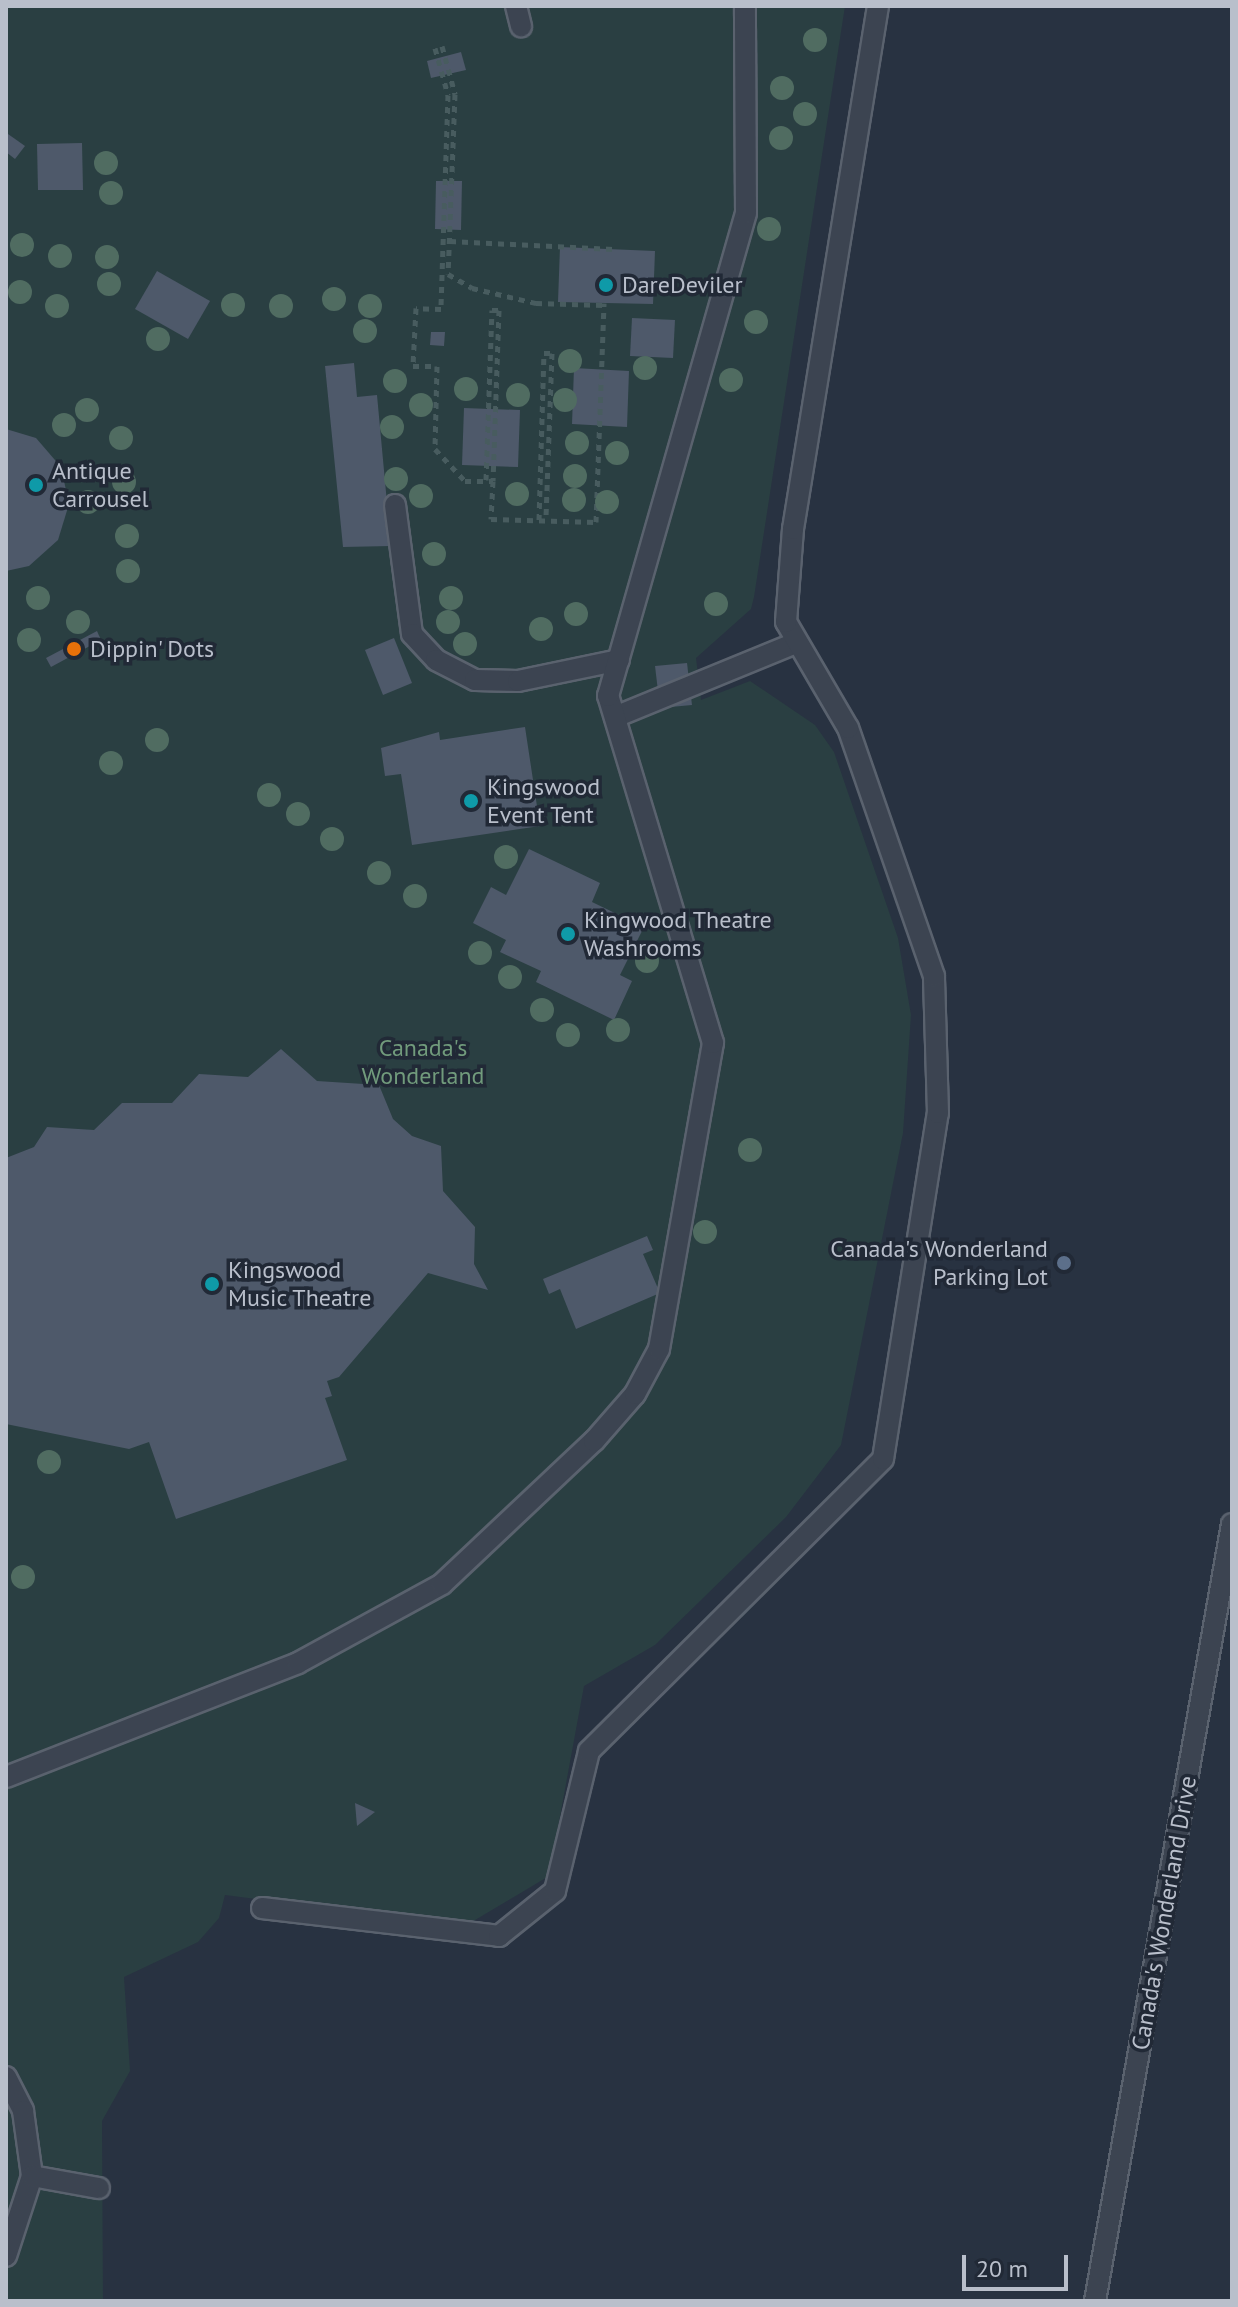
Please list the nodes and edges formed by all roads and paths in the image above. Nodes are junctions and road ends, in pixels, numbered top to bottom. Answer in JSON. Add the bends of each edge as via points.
{"nodes":[{"id":1,"x":516,"y":6,"type":"edge"},
{"id":2,"x":745,"y":6,"type":"edge"},
{"id":3,"x":878,"y":6,"type":"edge"},
{"id":4,"x":521,"y":26,"type":"dead end"},
{"id":5,"x":450,"y":241,"type":"junction"},
{"id":6,"x":613,"y":249,"type":"dead end"},
{"id":7,"x":489,"y":481,"type":"junction"},
{"id":8,"x":395,"y":505,"type":"dead end"},
{"id":9,"x":542,"y":520,"type":"junction"},
{"id":10,"x":793,"y":644,"type":"junction"},
{"id":11,"x":619,"y":660,"type":"junction"},
{"id":12,"x":615,"y":717,"type":"junction"},
{"id":13,"x":1232,"y":1524,"type":"edge"},
{"id":14,"x":6,"y":1777,"type":"edge"},
{"id":15,"x":262,"y":1908,"type":"dead end"},
{"id":16,"x":6,"y":2077,"type":"edge"},
{"id":17,"x":32,"y":2176,"type":"junction"},
{"id":18,"x":99,"y":2188,"type":"dead end"},
{"id":19,"x":6,"y":2256,"type":"edge"},
{"id":20,"x":1095,"y":2301,"type":"edge"}],
"edges":[{"from":1,"to":4,"type":"lane"},
{"from":2,"to":11,"type":"lane","via":[[746,213]]},
{"from":3,"to":10,"type":"lane","via":[[793,529],[786,622]]},
{"from":5,"to":6,"type":"path"},
{"from":5,"to":7,"type":"path","via":[[455,94],[439,47],[448,95],[441,309],[416,308],[413,366],[437,366],[435,449],[465,481]]},
{"from":5,"to":9,"type":"path","via":[[448,274],[472,288],[536,303],[604,304],[596,522]]},
{"from":7,"to":7,"type":"path","via":[[492,310],[499,310]]},
{"from":7,"to":9,"type":"path","via":[[491,519]]},
{"from":8,"to":11,"type":"lane","via":[[412,634],[436,660],[475,680],[518,681]]},
{"from":9,"to":9,"type":"path","via":[[544,353],[552,353]]},
{"from":10,"to":12,"type":"lane"},
{"from":10,"to":15,"type":"lane","via":[[848,728],[934,976],[938,1113],[883,1459],[589,1751],[555,1891],[499,1936]]},
{"from":11,"to":12,"type":"lane","via":[[608,696]]},
{"from":12,"to":14,"type":"lane","via":[[713,1043],[669,1313],[635,1394],[442,1584],[298,1663]]},
{"from":13,"to":20,"type":"lane","name":"Canada's Wonderland Drive"},
{"from":16,"to":17,"type":"lane","via":[[23,2111]]},
{"from":17,"to":18,"type":"lane"},
{"from":17,"to":19,"type":"lane"}]}
